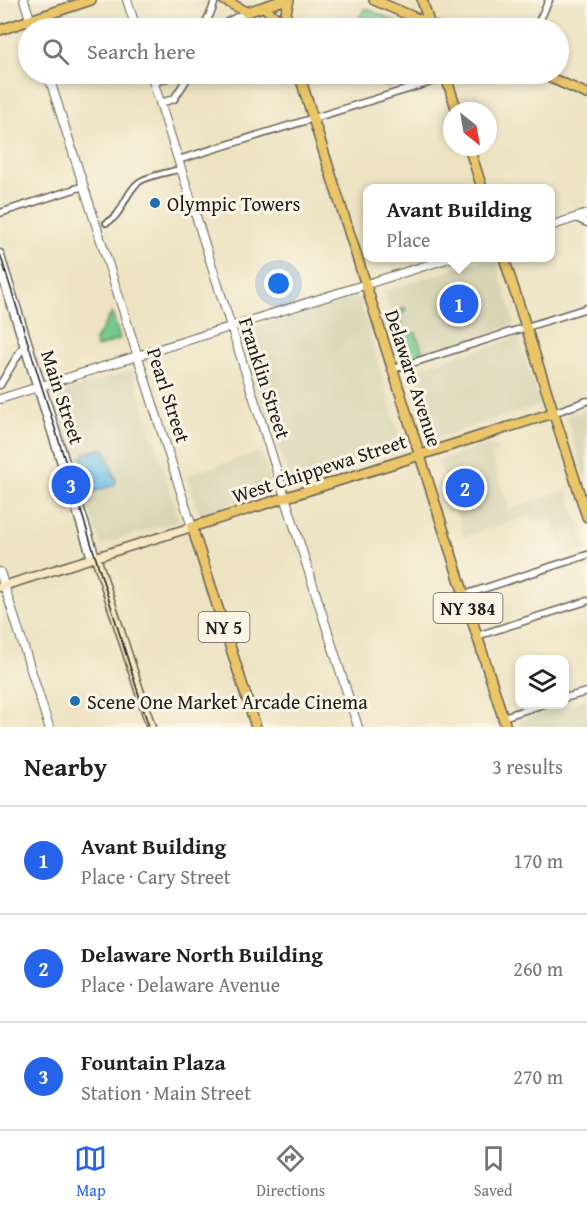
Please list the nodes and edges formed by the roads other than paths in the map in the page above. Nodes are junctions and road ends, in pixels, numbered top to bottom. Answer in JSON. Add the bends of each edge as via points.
{"nodes":[{"id":1,"x":24,"y":0,"type":"edge"},
{"id":2,"x":91,"y":0,"type":"edge"},
{"id":3,"x":127,"y":0,"type":"edge"},
{"id":4,"x":214,"y":0,"type":"edge"},
{"id":5,"x":224,"y":0,"type":"edge"},
{"id":6,"x":284,"y":0,"type":"edge"},
{"id":7,"x":290,"y":0,"type":"edge"},
{"id":8,"x":374,"y":0,"type":"edge"},
{"id":9,"x":422,"y":0,"type":"edge"},
{"id":10,"x":549,"y":0,"type":"edge"},
{"id":11,"x":264,"y":7,"type":"junction"},
{"id":12,"x":247,"y":12,"type":"junction"},
{"id":13,"x":30,"y":18,"type":"edge"},
{"id":14,"x":47,"y":18,"type":"edge"},
{"id":15,"x":133,"y":18,"type":"edge"},
{"id":16,"x":208,"y":18,"type":"edge"},
{"id":17,"x":235,"y":18,"type":"edge"},
{"id":18,"x":276,"y":18,"type":"edge"},
{"id":19,"x":286,"y":18,"type":"edge"},
{"id":20,"x":413,"y":18,"type":"edge"},
{"id":21,"x":429,"y":18,"type":"edge"},
{"id":22,"x":541,"y":18,"type":"edge"},
{"id":23,"x":18,"y":27,"type":"edge"},
{"id":24,"x":0,"y":30,"type":"edge"},
{"id":25,"x":51,"y":84,"type":"edge"},
{"id":26,"x":154,"y":84,"type":"edge"},
{"id":27,"x":184,"y":84,"type":"edge"},
{"id":28,"x":302,"y":84,"type":"edge"},
{"id":29,"x":418,"y":84,"type":"edge"},
{"id":30,"x":449,"y":84,"type":"edge"},
{"id":31,"x":564,"y":84,"type":"edge"},
{"id":32,"x":587,"y":94,"type":"edge"},
{"id":33,"x":454,"y":102,"type":"edge"},
{"id":34,"x":160,"y":103,"type":"junction"},
{"id":35,"x":314,"y":118,"type":"junction"},
{"id":36,"x":472,"y":156,"type":"edge"},
{"id":37,"x":179,"y":164,"type":"junction"},
{"id":38,"x":480,"y":184,"type":"edge"},
{"id":39,"x":84,"y":186,"type":"junction"},
{"id":40,"x":0,"y":213,"type":"edge"},
{"id":41,"x":587,"y":214,"type":"edge"},
{"id":42,"x":576,"y":218,"type":"junction"},
{"id":43,"x":105,"y":223,"type":"dead end"},
{"id":44,"x":587,"y":223,"type":"edge"},
{"id":45,"x":555,"y":224,"type":"edge"},
{"id":46,"x":0,"y":253,"type":"edge"},
{"id":47,"x":437,"y":262,"type":"edge"},
{"id":48,"x":505,"y":262,"type":"edge"},
{"id":49,"x":0,"y":271,"type":"edge"},
{"id":50,"x":366,"y":284,"type":"junction"},
{"id":51,"x":587,"y":308,"type":"edge"},
{"id":52,"x":231,"y":326,"type":"junction"},
{"id":53,"x":526,"y":327,"type":"junction"},
{"id":54,"x":24,"y":345,"type":"junction"},
{"id":55,"x":138,"y":356,"type":"junction"},
{"id":56,"x":393,"y":369,"type":"junction"},
{"id":57,"x":0,"y":385,"type":"edge"},
{"id":58,"x":41,"y":386,"type":"junction"},
{"id":59,"x":1,"y":401,"type":"edge"},
{"id":60,"x":587,"y":401,"type":"edge"},
{"id":61,"x":553,"y":413,"type":"junction"},
{"id":62,"x":420,"y":455,"type":"junction"},
{"id":63,"x":285,"y":498,"type":"junction"},
{"id":64,"x":587,"y":518,"type":"edge"},
{"id":65,"x":192,"y":527,"type":"junction"},
{"id":66,"x":587,"y":555,"type":"edge"},
{"id":67,"x":94,"y":557,"type":"junction"},
{"id":68,"x":0,"y":572,"type":"edge"},
{"id":69,"x":2,"y":586,"type":"edge"},
{"id":70,"x":464,"y":594,"type":"junction"},
{"id":71,"x":587,"y":602,"type":"edge"},
{"id":72,"x":477,"y":636,"type":"junction"},
{"id":73,"x":587,"y":692,"type":"edge"},
{"id":74,"x":569,"y":697,"type":"edge"},
{"id":75,"x":530,"y":709,"type":"edge"},
{"id":76,"x":503,"y":717,"type":"junction"},
{"id":77,"x":147,"y":725,"type":"edge"},
{"id":78,"x":49,"y":727,"type":"edge"},
{"id":79,"x":256,"y":727,"type":"edge"},
{"id":80,"x":358,"y":727,"type":"edge"},
{"id":81,"x":506,"y":727,"type":"edge"}],
"edges":[{"from":1,"to":13,"type":"street"},
{"from":2,"to":14,"type":"main road"},
{"from":3,"to":15,"type":"street"},
{"from":4,"to":16,"type":"street"},
{"from":5,"to":12,"type":"main road"},
{"from":6,"to":11,"type":"main road"},
{"from":7,"to":19,"type":"main road"},
{"from":8,"to":20,"type":"main road"},
{"from":9,"to":21,"type":"main road"},
{"from":10,"to":22,"type":"street"},
{"from":11,"to":12,"type":"main road"},
{"from":11,"to":18,"type":"main road"},
{"from":12,"to":17,"type":"street"},
{"from":23,"to":24,"type":"main road"},
{"from":25,"to":39,"type":"street","name":"Pearl Street"},
{"from":26,"to":34,"type":"street","name":"Franklin Street"},
{"from":27,"to":34,"type":"street","via":[[174,99]]},
{"from":28,"to":35,"type":"main road","name":"Delaware Avenue","number":"NY 384"},
{"from":29,"to":35,"type":"street"},
{"from":30,"to":33,"type":"main road"},
{"from":31,"to":32,"type":"main road"},
{"from":34,"to":37,"type":"street","name":"Franklin Street"},
{"from":35,"to":37,"type":"street"},
{"from":35,"to":50,"type":"main road","name":"Delaware Avenue","number":"NY 384"},
{"from":36,"to":38,"type":"main road"},
{"from":37,"to":43,"type":"street","via":[[140,181],[114,220]]},
{"from":37,"to":52,"type":"street","name":"Franklin Street"},
{"from":39,"to":40,"type":"street"},
{"from":39,"to":55,"type":"street","name":"Pearl Street"},
{"from":41,"to":42,"type":"street"},
{"from":42,"to":44,"type":"street"},
{"from":42,"to":45,"type":"street"},
{"from":46,"to":58,"type":"street","name":"Main Street"},
{"from":47,"to":50,"type":"street"},
{"from":48,"to":53,"type":"main road"},
{"from":49,"to":54,"type":"street","name":"Main Street"},
{"from":50,"to":52,"type":"street"},
{"from":50,"to":56,"type":"main road","name":"Delaware Avenue","number":"NY 384"},
{"from":51,"to":53,"type":"street"},
{"from":52,"to":55,"type":"street"},
{"from":52,"to":63,"type":"street","name":"Franklin Street"},
{"from":53,"to":56,"type":"street"},
{"from":53,"to":61,"type":"main road"},
{"from":54,"to":57,"type":"street"},
{"from":54,"to":58,"type":"street","name":"Main Street"},
{"from":55,"to":58,"type":"street"},
{"from":55,"to":65,"type":"street","name":"Pearl Street"},
{"from":56,"to":62,"type":"main road","name":"Delaware Avenue","number":"NY 384"},
{"from":58,"to":59,"type":"street"},
{"from":58,"to":67,"type":"street","name":"Main Street"},
{"from":60,"to":61,"type":"street","name":"West Chippewa Street"},
{"from":61,"to":62,"type":"main road","name":"West Chippewa Street"},
{"from":61,"to":64,"type":"main road"},
{"from":62,"to":63,"type":"main road","name":"West Chippewa Street"},
{"from":62,"to":70,"type":"main road","name":"Delaware Avenue","number":"NY 384"},
{"from":63,"to":65,"type":"main road","name":"West Chippewa Street"},
{"from":63,"to":80,"type":"street","name":"Franklin Street"},
{"from":65,"to":67,"type":"main road","name":"West Chippewa Street"},
{"from":65,"to":79,"type":"main road","name":"Pearl Street","number":"NY 5"},
{"from":66,"to":70,"type":"street"},
{"from":67,"to":69,"type":"main road","name":"West Chippewa Street"},
{"from":67,"to":77,"type":"main road","name":"Main Street"},
{"from":68,"to":69,"type":"street"},
{"from":69,"to":78,"type":"street"},
{"from":70,"to":72,"type":"main road","name":"Delaware Avenue","number":"NY 384"},
{"from":71,"to":72,"type":"street"},
{"from":72,"to":76,"type":"main road","name":"Delaware Avenue","number":"NY 384"},
{"from":73,"to":74,"type":"street"},
{"from":75,"to":76,"type":"street"},
{"from":76,"to":81,"type":"main road","name":"Delaware Avenue","number":"NY 384"}]}
